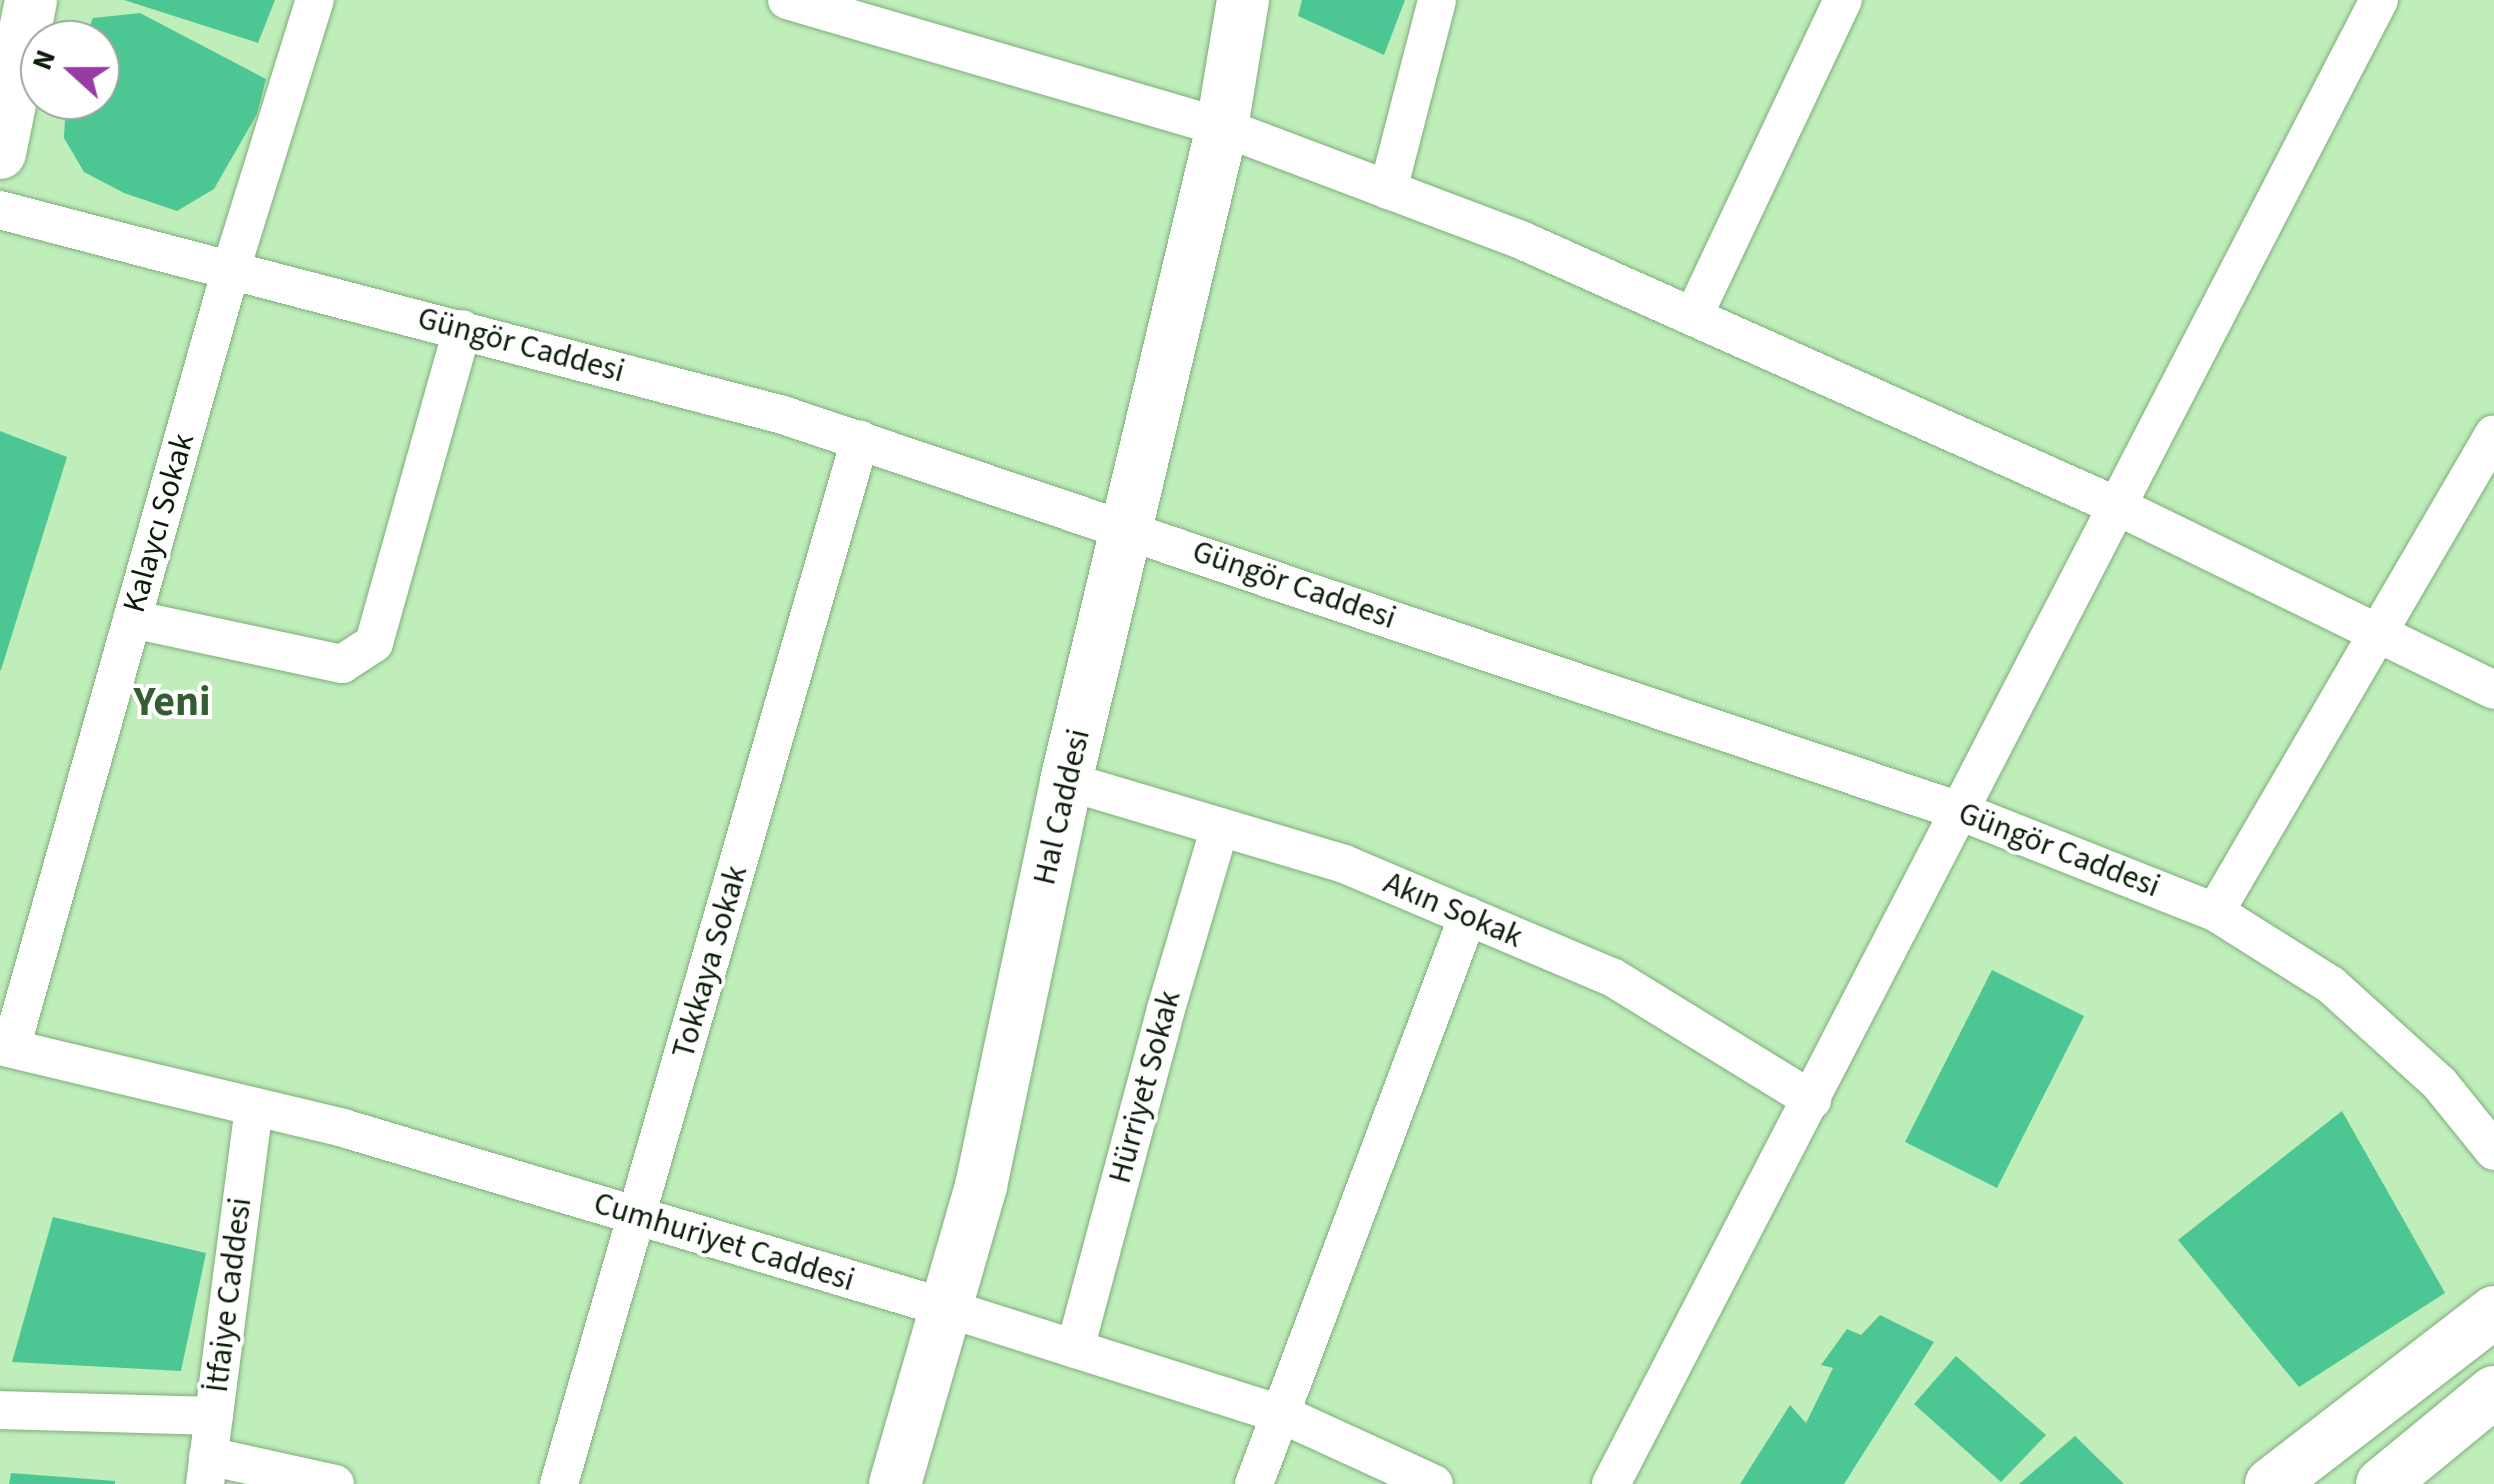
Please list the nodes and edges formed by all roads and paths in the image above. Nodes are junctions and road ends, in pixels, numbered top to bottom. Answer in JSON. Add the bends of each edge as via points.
{"nodes":[{"id":1,"x":31,"y":0,"type":"edge"},
{"id":2,"x":315,"y":0,"type":"edge"},
{"id":3,"x":787,"y":0,"type":"edge"},
{"id":4,"x":1244,"y":0,"type":"edge"},
{"id":5,"x":1437,"y":0,"type":"edge"},
{"id":6,"x":1843,"y":0,"type":"edge"},
{"id":7,"x":2379,"y":0,"type":"edge"},
{"id":8,"x":1222,"y":127,"type":"junction"},
{"id":9,"x":0,"y":153,"type":"edge"},
{"id":10,"x":1388,"y":190,"type":"junction"},
{"id":11,"x":0,"y":210,"type":"edge"},
{"id":12,"x":232,"y":269,"type":"junction"},
{"id":13,"x":1693,"y":317,"type":"junction"},
{"id":14,"x":462,"y":329,"type":"junction"},
{"id":15,"x":2494,"y":434,"type":"edge"},
{"id":16,"x":860,"y":440,"type":"junction"},
{"id":17,"x":2119,"y":506,"type":"junction"},
{"id":18,"x":1130,"y":529,"type":"junction"},
{"id":19,"x":132,"y":619,"type":"junction"},
{"id":20,"x":2379,"y":631,"type":"junction"},
{"id":21,"x":2494,"y":690,"type":"edge"},
{"id":22,"x":1066,"y":782,"type":"junction"},
{"id":23,"x":1962,"y":812,"type":"junction"},
{"id":24,"x":1220,"y":827,"type":"junction"},
{"id":25,"x":2215,"y":912,"type":"junction"},
{"id":26,"x":1468,"y":916,"type":"junction"},
{"id":27,"x":6,"y":1047,"type":"edge"},
{"id":28,"x":1812,"y":1100,"type":"junction"},
{"id":29,"x":254,"y":1107,"type":"junction"},
{"id":30,"x":2494,"y":1151,"type":"edge"},
{"id":31,"x":637,"y":1216,"type":"junction"},
{"id":32,"x":946,"y":1308,"type":"junction"},
{"id":33,"x":2494,"y":1312,"type":"edge"},
{"id":34,"x":1075,"y":1349,"type":"junction"},
{"id":35,"x":2494,"y":1392,"type":"edge"},
{"id":36,"x":0,"y":1410,"type":"edge"},
{"id":37,"x":1282,"y":1414,"type":"junction"},
{"id":38,"x":214,"y":1416,"type":"junction"},
{"id":39,"x":206,"y":1470,"type":"edge"},
{"id":40,"x":335,"y":1484,"type":"edge"},
{"id":41,"x":559,"y":1484,"type":"edge"},
{"id":42,"x":894,"y":1484,"type":"edge"},
{"id":43,"x":1254,"y":1484,"type":"edge"},
{"id":44,"x":1434,"y":1484,"type":"edge"},
{"id":45,"x":1612,"y":1484,"type":"edge"},
{"id":46,"x":2271,"y":1484,"type":"edge"},
{"id":47,"x":2382,"y":1484,"type":"edge"}],
"edges":[{"from":1,"to":9,"type":"street"},
{"from":2,"to":12,"type":"street","name":"Kalaycı Sokak"},
{"from":3,"to":8,"type":"street"},
{"from":4,"to":8,"type":"street","name":"Hal Caddesi"},
{"from":5,"to":10,"type":"street"},
{"from":6,"to":13,"type":"street"},
{"from":7,"to":17,"type":"street"},
{"from":8,"to":10,"type":"street"},
{"from":8,"to":18,"type":"street","name":"Hal Caddesi"},
{"from":10,"to":13,"type":"street"},
{"from":11,"to":12,"type":"street","name":"Güngör Caddesi"},
{"from":12,"to":14,"type":"street","name":"Güngör Caddesi"},
{"from":12,"to":19,"type":"street","name":"Kalaycı Sokak"},
{"from":13,"to":17,"type":"street"},
{"from":14,"to":16,"type":"street","name":"Güngör Caddesi"},
{"from":14,"to":19,"type":"street","via":[[374,643],[342,664]]},
{"from":15,"to":20,"type":"street"},
{"from":16,"to":18,"type":"street","name":"Güngör Caddesi"},
{"from":16,"to":31,"type":"street","name":"Tokkaya Sokak"},
{"from":17,"to":20,"type":"street"},
{"from":17,"to":23,"type":"street"},
{"from":18,"to":22,"type":"street","name":"Hal Caddesi"},
{"from":18,"to":23,"type":"street","name":"Güngör Caddesi"},
{"from":19,"to":27,"type":"street","name":"Kalaycı Sokak"},
{"from":20,"to":21,"type":"street"},
{"from":20,"to":25,"type":"street"},
{"from":22,"to":24,"type":"street","name":"Akın Sokak"},
{"from":22,"to":32,"type":"street","name":"Hal Caddesi","via":[[981,1186]]},
{"from":23,"to":25,"type":"street","name":"Güngör Caddesi"},
{"from":23,"to":28,"type":"street"},
{"from":24,"to":26,"type":"street","name":"Akın Sokak","via":[[1344,864]]},
{"from":24,"to":34,"type":"street","name":"Hürriyet Sokak"},
{"from":25,"to":30,"type":"street","name":"Güngör Caddesi","via":[[2331,985],[2440,1084]]},
{"from":26,"to":28,"type":"street","name":"Akın Sokak","via":[[1612,977]]},
{"from":26,"to":37,"type":"street"},
{"from":27,"to":29,"type":"street","name":"Cumhuriyet Caddesi"},
{"from":28,"to":45,"type":"street"},
{"from":29,"to":31,"type":"street","name":"Cumhuriyet Caddesi"},
{"from":29,"to":38,"type":"street","name":"İtfaiye Caddesi"},
{"from":31,"to":32,"type":"street","name":"Cumhuriyet Caddesi"},
{"from":31,"to":41,"type":"street","name":"Tokkaya Sokak"},
{"from":32,"to":34,"type":"street","name":"Cumhuriyet Caddesi"},
{"from":32,"to":42,"type":"street","name":"Hal Caddesi"},
{"from":33,"to":46,"type":"street"},
{"from":34,"to":37,"type":"street","name":"Cumhuriyet Caddesi"},
{"from":35,"to":47,"type":"street"},
{"from":36,"to":38,"type":"street"},
{"from":37,"to":43,"type":"street"},
{"from":37,"to":44,"type":"street","name":"Cumhuriyet Caddesi"},
{"from":38,"to":39,"type":"street","name":"İtfaiye Caddesi"},
{"from":39,"to":40,"type":"street"}]}
